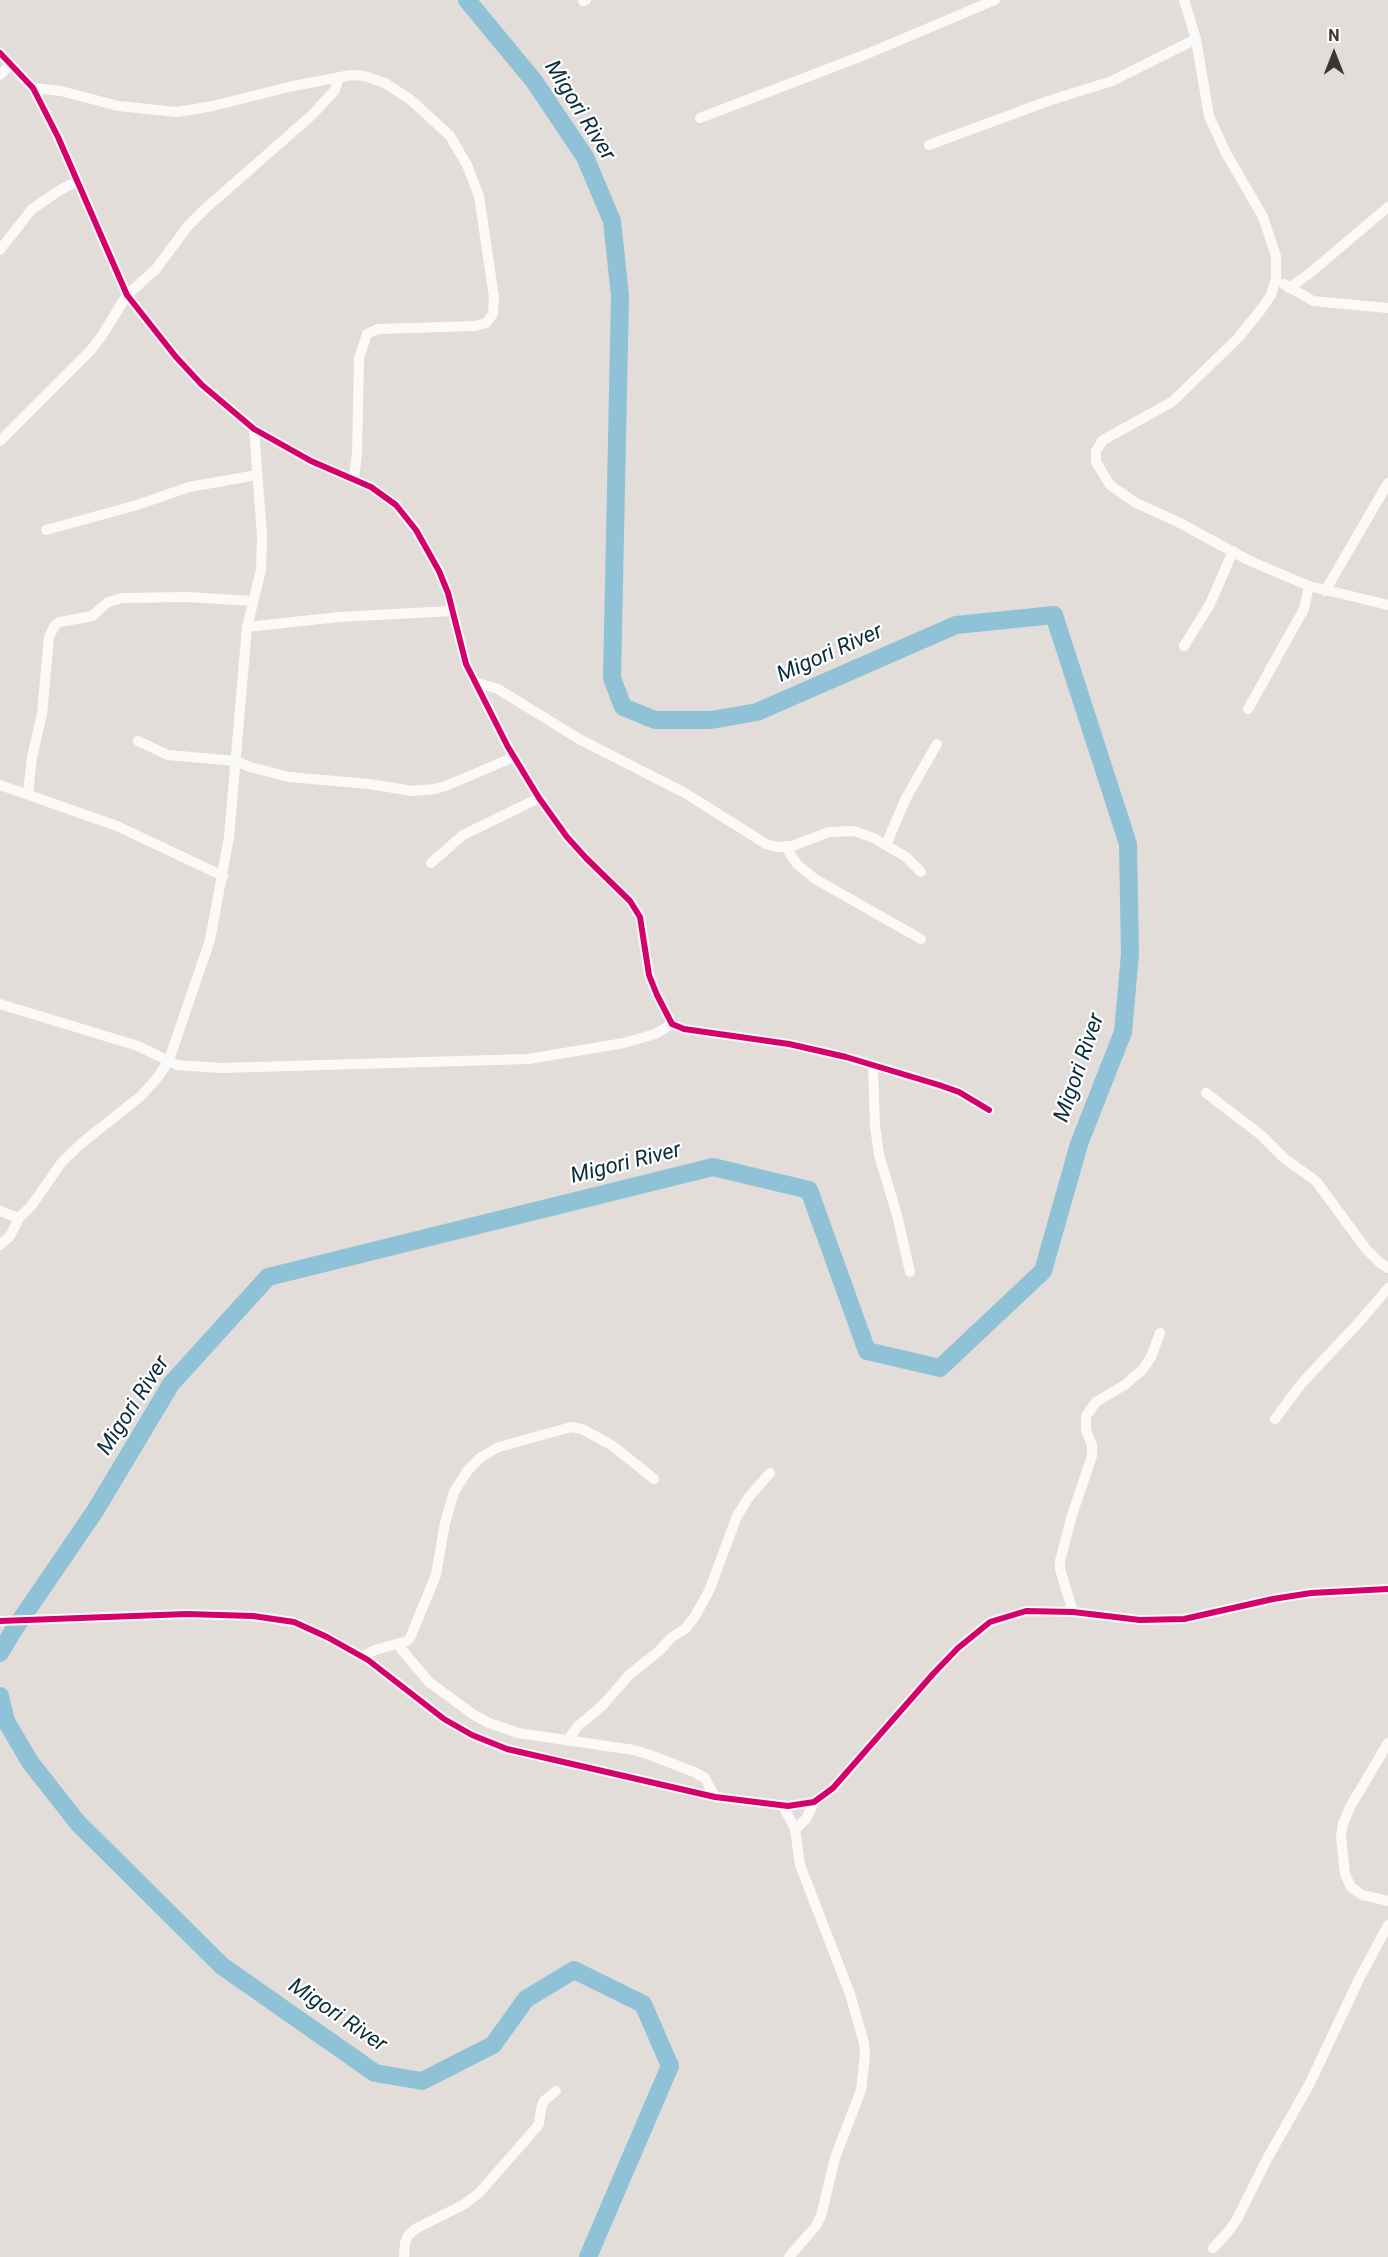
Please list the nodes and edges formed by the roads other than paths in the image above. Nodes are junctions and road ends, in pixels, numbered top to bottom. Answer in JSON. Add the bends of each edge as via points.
{"nodes":[{"id":1,"x":995,"y":0,"type":"edge"},
{"id":2,"x":1184,"y":0,"type":"edge"},
{"id":3,"x":1196,"y":39,"type":"junction"},
{"id":4,"x":0,"y":53,"type":"edge"},
{"id":5,"x":12,"y":64,"type":"junction"},
{"id":6,"x":0,"y":75,"type":"edge"},
{"id":7,"x":339,"y":77,"type":"junction"},
{"id":8,"x":33,"y":88,"type":"junction"},
{"id":9,"x":700,"y":118,"type":"dead end"},
{"id":10,"x":929,"y":145,"type":"dead end"},
{"id":11,"x":76,"y":182,"type":"junction"},
{"id":12,"x":1388,"y":207,"type":"edge"},
{"id":13,"x":0,"y":250,"type":"edge"},
{"id":14,"x":1276,"y":279,"type":"junction"},
{"id":15,"x":1289,"y":288,"type":"junction"},
{"id":16,"x":127,"y":295,"type":"junction"},
{"id":17,"x":1388,"y":308,"type":"edge"},
{"id":18,"x":254,"y":429,"type":"junction"},
{"id":19,"x":0,"y":441,"type":"edge"},
{"id":20,"x":257,"y":475,"type":"junction"},
{"id":21,"x":354,"y":479,"type":"junction"},
{"id":22,"x":1388,"y":483,"type":"edge"},
{"id":23,"x":46,"y":530,"type":"dead end"},
{"id":24,"x":1233,"y":551,"type":"junction"},
{"id":25,"x":1309,"y":586,"type":"junction"},
{"id":26,"x":1326,"y":591,"type":"junction"},
{"id":27,"x":252,"y":601,"type":"junction"},
{"id":28,"x":1388,"y":606,"type":"edge"},
{"id":29,"x":452,"y":611,"type":"junction"},
{"id":30,"x":247,"y":627,"type":"junction"},
{"id":31,"x":1184,"y":646,"type":"dead end"},
{"id":32,"x":475,"y":682,"type":"junction"},
{"id":33,"x":1248,"y":709,"type":"dead end"},
{"id":34,"x":138,"y":741,"type":"dead end"},
{"id":35,"x":937,"y":744,"type":"dead end"},
{"id":36,"x":514,"y":757,"type":"junction"},
{"id":37,"x":236,"y":761,"type":"junction"},
{"id":38,"x":0,"y":785,"type":"edge"},
{"id":39,"x":28,"y":794,"type":"junction"},
{"id":40,"x":538,"y":798,"type":"junction"},
{"id":41,"x":886,"y":845,"type":"junction"},
{"id":42,"x":785,"y":846,"type":"junction"},
{"id":43,"x":431,"y":864,"type":"dead end"},
{"id":44,"x":921,"y":872,"type":"dead end"},
{"id":45,"x":223,"y":876,"type":"junction"},
{"id":46,"x":921,"y":939,"type":"dead end"},
{"id":47,"x":0,"y":1004,"type":"edge"},
{"id":48,"x":672,"y":1024,"type":"junction"},
{"id":49,"x":169,"y":1060,"type":"junction"},
{"id":50,"x":873,"y":1066,"type":"junction"},
{"id":51,"x":1206,"y":1093,"type":"dead end"},
{"id":52,"x":989,"y":1110,"type":"dead end"},
{"id":53,"x":0,"y":1211,"type":"edge"},
{"id":54,"x":19,"y":1218,"type":"junction"},
{"id":55,"x":0,"y":1245,"type":"edge"},
{"id":56,"x":1388,"y":1268,"type":"edge"},
{"id":57,"x":910,"y":1272,"type":"dead end"},
{"id":58,"x":1388,"y":1288,"type":"edge"},
{"id":59,"x":1160,"y":1333,"type":"dead end"},
{"id":60,"x":1275,"y":1419,"type":"dead end"},
{"id":61,"x":770,"y":1473,"type":"dead end"},
{"id":62,"x":654,"y":1479,"type":"dead end"},
{"id":63,"x":1388,"y":1589,"type":"edge"},
{"id":64,"x":1073,"y":1612,"type":"junction"},
{"id":65,"x":0,"y":1621,"type":"edge"},
{"id":66,"x":397,"y":1644,"type":"junction"},
{"id":67,"x":363,"y":1656,"type":"junction"},
{"id":68,"x":568,"y":1740,"type":"junction"},
{"id":69,"x":1388,"y":1743,"type":"edge"},
{"id":70,"x":715,"y":1797,"type":"junction"},
{"id":71,"x":814,"y":1802,"type":"junction"},
{"id":72,"x":783,"y":1806,"type":"junction"},
{"id":73,"x":795,"y":1829,"type":"junction"},
{"id":74,"x":1388,"y":1901,"type":"edge"},
{"id":75,"x":1388,"y":1925,"type":"edge"},
{"id":76,"x":556,"y":2091,"type":"dead end"},
{"id":77,"x":1213,"y":2247,"type":"dead end"},
{"id":78,"x":404,"y":2257,"type":"edge"},
{"id":79,"x":789,"y":2257,"type":"edge"}],
"edges":[{"from":1,"to":9,"type":"street"},
{"from":2,"to":3,"type":"street"},
{"from":3,"to":10,"type":"street","via":[[1112,81]]},
{"from":3,"to":14,"type":"street","via":[[1209,116],[1263,217],[1276,256]]},
{"from":4,"to":5,"type":"street"},
{"from":5,"to":6,"type":"street"},
{"from":5,"to":8,"type":"street"},
{"from":7,"to":8,"type":"street","via":[[177,112],[118,106],[62,91]]},
{"from":7,"to":16,"type":"street","via":[[335,90],[312,115],[206,208],[156,269]]},
{"from":7,"to":21,"type":"street","via":[[364,75],[385,83],[450,135],[479,196],[495,304],[490,319],[475,326],[378,329],[367,334],[359,358]]},
{"from":8,"to":11,"type":"street"},
{"from":11,"to":13,"type":"street","via":[[32,209]]},
{"from":11,"to":16,"type":"street"},
{"from":12,"to":15,"type":"street"},
{"from":14,"to":15,"type":"street"},
{"from":14,"to":24,"type":"street","via":[[1255,320],[1183,392],[1161,410],[1103,441],[1096,452],[1099,469],[1110,485]]},
{"from":15,"to":17,"type":"street","via":[[1325,304]]},
{"from":16,"to":18,"type":"street","via":[[202,385]]},
{"from":16,"to":19,"type":"street","via":[[90,351]]},
{"from":18,"to":20,"type":"street"},
{"from":18,"to":21,"type":"street","via":[[311,461]]},
{"from":20,"to":23,"type":"street","via":[[189,487]]},
{"from":20,"to":27,"type":"street","via":[[262,555]]},
{"from":21,"to":29,"type":"street","via":[[382,495],[405,515],[439,572]]},
{"from":22,"to":26,"type":"street"},
{"from":24,"to":25,"type":"street"},
{"from":24,"to":31,"type":"street","via":[[1210,604]]},
{"from":25,"to":26,"type":"street"},
{"from":25,"to":33,"type":"street","via":[[1304,609]]},
{"from":26,"to":28,"type":"street"},
{"from":27,"to":30,"type":"street"},
{"from":27,"to":39,"type":"street","via":[[122,598],[108,602],[92,616],[55,625],[49,638],[42,714]]},
{"from":29,"to":30,"type":"street"},
{"from":29,"to":32,"type":"street","via":[[466,664]]},
{"from":30,"to":37,"type":"street"},
{"from":32,"to":36,"type":"street"},
{"from":32,"to":42,"type":"street","via":[[498,688],[579,739],[685,793],[766,844]]},
{"from":34,"to":37,"type":"street","via":[[168,755]]},
{"from":35,"to":41,"type":"street","via":[[905,800]]},
{"from":36,"to":37,"type":"street","via":[[448,785],[413,791],[289,777]]},
{"from":36,"to":40,"type":"street"},
{"from":37,"to":45,"type":"street"},
{"from":38,"to":39,"type":"street"},
{"from":39,"to":45,"type":"street","via":[[117,826]]},
{"from":40,"to":43,"type":"street","via":[[463,835]]},
{"from":40,"to":48,"type":"street","via":[[578,849],[635,908],[643,928],[649,975]]},
{"from":41,"to":42,"type":"street","via":[[864,833],[836,830]]},
{"from":41,"to":44,"type":"street","via":[[912,860]]},
{"from":42,"to":46,"type":"street","via":[[797,864],[815,879]]},
{"from":45,"to":49,"type":"street","via":[[210,940]]},
{"from":47,"to":49,"type":"street","via":[[138,1046]]},
{"from":48,"to":49,"type":"street","via":[[655,1034],[624,1043],[528,1059],[250,1068],[187,1066]]},
{"from":48,"to":50,"type":"street","via":[[694,1031],[789,1044]]},
{"from":49,"to":54,"type":"street","via":[[141,1096],[62,1162],[33,1205]]},
{"from":50,"to":52,"type":"street","via":[[939,1084]]},
{"from":50,"to":57,"type":"street","via":[[879,1155]]},
{"from":51,"to":56,"type":"street","via":[[1316,1181],[1371,1254]]},
{"from":53,"to":54,"type":"street"},
{"from":54,"to":55,"type":"street"},
{"from":58,"to":60,"type":"street","via":[[1302,1383]]},
{"from":59,"to":64,"type":"street","via":[[1143,1369],[1091,1407],[1086,1416],[1092,1456],[1060,1561]]},
{"from":61,"to":68,"type":"street","via":[[737,1516],[709,1591],[694,1618],[629,1675]]},
{"from":62,"to":66,"type":"street","via":[[613,1446],[571,1427],[500,1447],[481,1457],[454,1492],[436,1575],[410,1638]]},
{"from":63,"to":64,"type":"street","via":[[1311,1593],[1184,1619],[1140,1620]]},
{"from":64,"to":71,"type":"street","via":[[1026,1611],[990,1622],[976,1632],[933,1674],[844,1776]]},
{"from":65,"to":67,"type":"street","via":[[187,1614],[253,1616],[294,1622]]},
{"from":66,"to":67,"type":"street"},
{"from":66,"to":68,"type":"street","via":[[429,1682],[474,1715],[508,1731]]},
{"from":67,"to":70,"type":"street","via":[[444,1719],[472,1735],[507,1749]]},
{"from":68,"to":70,"type":"street","via":[[634,1750],[685,1768],[705,1778]]},
{"from":69,"to":74,"type":"street","via":[[1350,1807],[1341,1837],[1345,1874],[1351,1887]]},
{"from":70,"to":72,"type":"street"},
{"from":71,"to":72,"type":"street"},
{"from":71,"to":73,"type":"street","via":[[806,1819]]},
{"from":72,"to":73,"type":"street"},
{"from":73,"to":79,"type":"street","via":[[800,1865],[850,1994],[865,2055],[861,2091],[835,2158],[821,2216]]},
{"from":75,"to":77,"type":"street","via":[[1237,2219]]},
{"from":76,"to":78,"type":"street","via":[[544,2102],[536,2128],[479,2193],[415,2229],[405,2243]]}]}
